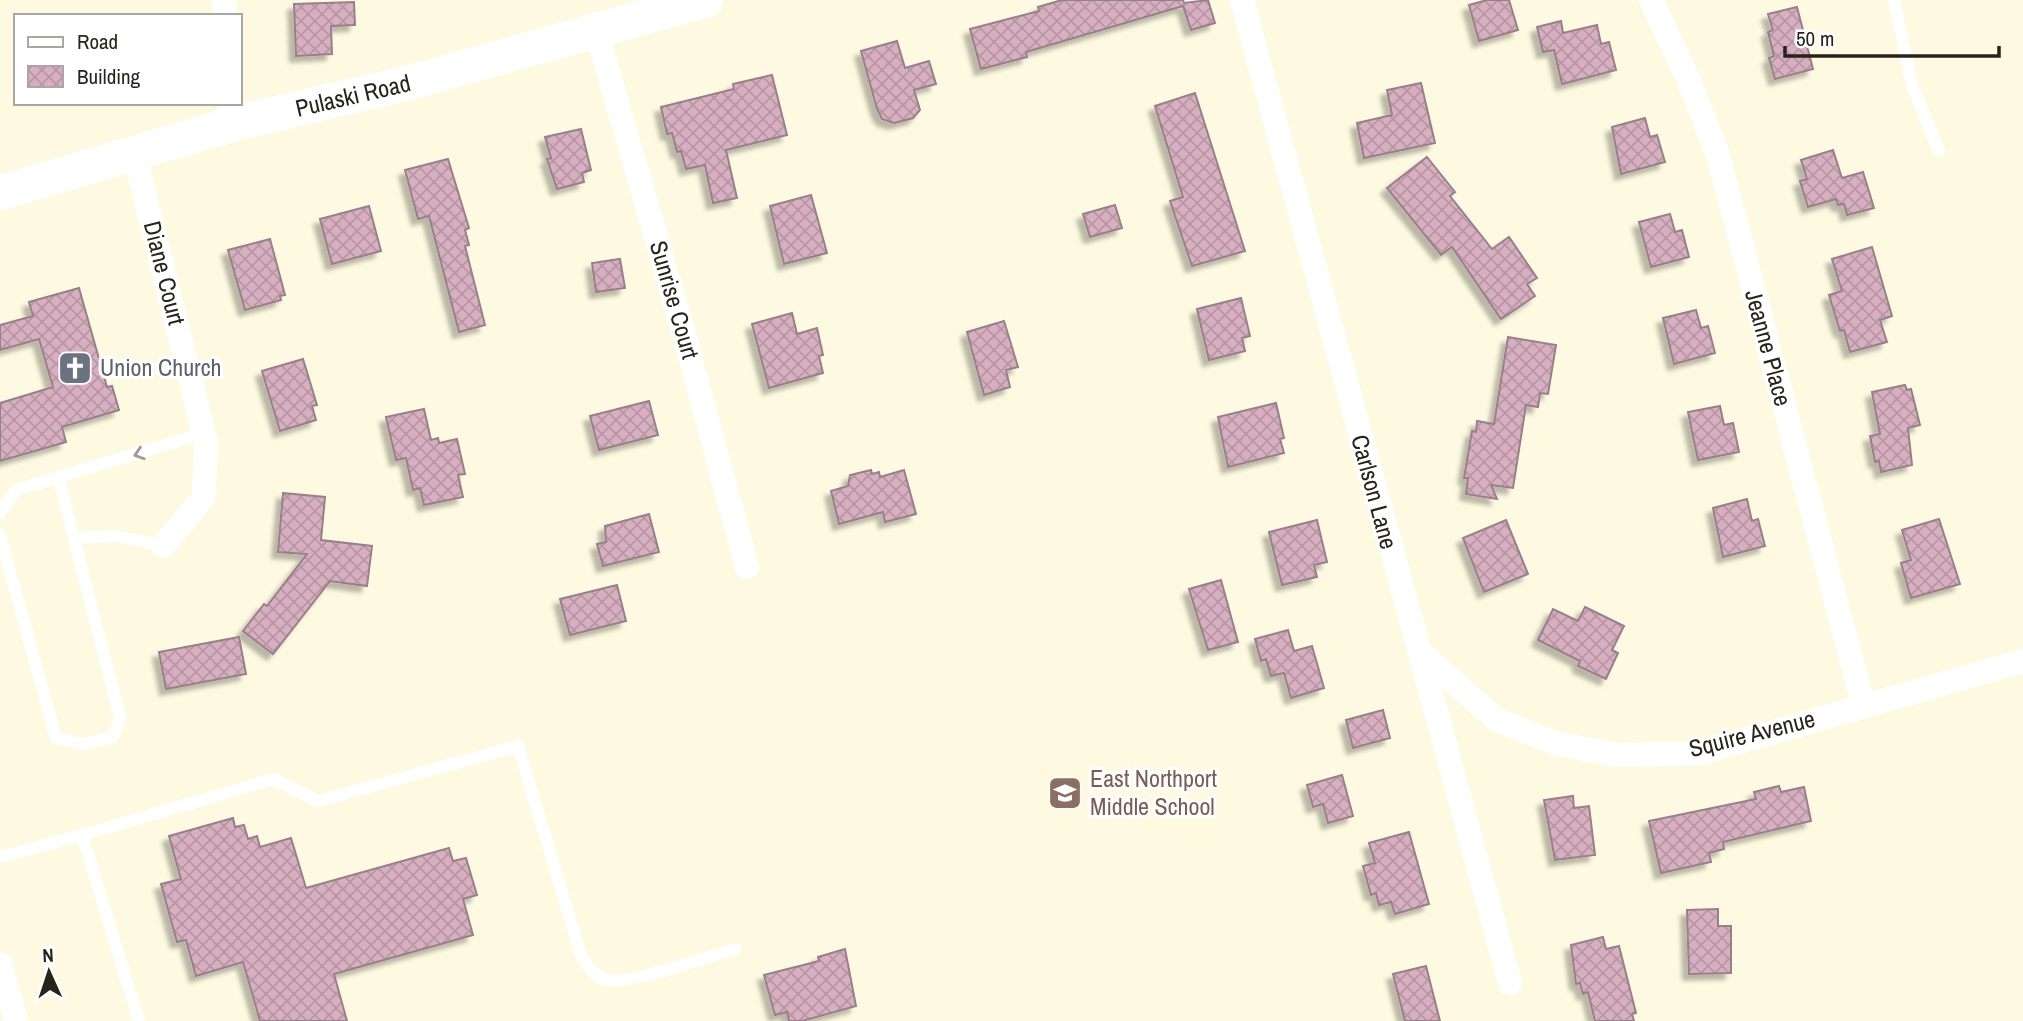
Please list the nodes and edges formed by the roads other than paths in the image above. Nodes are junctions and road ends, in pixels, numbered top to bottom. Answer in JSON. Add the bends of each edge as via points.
{"nodes":[{"id":1,"x":706,"y":0,"type":"edge"},
{"id":2,"x":1242,"y":0,"type":"edge"},
{"id":3,"x":1651,"y":0,"type":"edge"},
{"id":4,"x":1894,"y":0,"type":"edge"},
{"id":5,"x":597,"y":33,"type":"junction"},
{"id":6,"x":230,"y":114,"type":"edge"},
{"id":7,"x":1939,"y":151,"type":"dead end"},
{"id":8,"x":134,"y":152,"type":"junction"},
{"id":9,"x":0,"y":193,"type":"edge"},
{"id":10,"x":204,"y":433,"type":"junction"},
{"id":11,"x":59,"y":479,"type":"junction"},
{"id":12,"x":0,"y":513,"type":"edge"},
{"id":13,"x":0,"y":535,"type":"edge"},
{"id":14,"x":74,"y":538,"type":"junction"},
{"id":15,"x":163,"y":546,"type":"joint"},
{"id":16,"x":747,"y":568,"type":"dead end"},
{"id":17,"x":1421,"y":653,"type":"junction"},
{"id":18,"x":2023,"y":660,"type":"edge"},
{"id":19,"x":1863,"y":704,"type":"junction"},
{"id":20,"x":82,"y":835,"type":"junction"},
{"id":21,"x":0,"y":857,"type":"edge"},
{"id":22,"x":735,"y":949,"type":"dead end"},
{"id":23,"x":0,"y":964,"type":"edge"},
{"id":24,"x":1510,"y":983,"type":"dead end"},
{"id":25,"x":16,"y":1021,"type":"edge"},
{"id":26,"x":139,"y":1021,"type":"edge"}],
"edges":[{"from":1,"to":5,"type":"main road","name":"Pulaski Road"},
{"from":2,"to":17,"type":"street","name":"Carlson Lane"},
{"from":3,"to":19,"type":"street","name":"Jeanne Place","via":[[1718,155]]},
{"from":4,"to":7,"type":"lane","via":[[1912,85]]},
{"from":5,"to":6,"type":"main road","name":"Pulaski Road","via":[[419,80]]},
{"from":5,"to":16,"type":"street","name":"Sunrise Court"},
{"from":6,"to":8,"type":"main road","name":"Pulaski Road"},
{"from":8,"to":9,"type":"main road","name":"Pulaski Road"},
{"from":8,"to":10,"type":"street","name":"Diane Court"},
{"from":10,"to":11,"type":"lane","one_way":true},
{"from":10,"to":15,"type":"street","name":"Diane Court","via":[[204,497]]},
{"from":11,"to":12,"type":"lane","via":[[16,490]]},
{"from":11,"to":14,"type":"lane"},
{"from":13,"to":14,"type":"lane","via":[[56,738],[83,744],[113,737],[120,718]]},
{"from":14,"to":15,"type":"lane","via":[[118,536]]},
{"from":17,"to":19,"type":"street","name":"Squire Avenue","via":[[1497,720],[1558,744],[1617,755],[1700,753]]},
{"from":17,"to":24,"type":"street","name":"Carlson Lane"},
{"from":18,"to":19,"type":"street","name":"Squire Avenue"},
{"from":20,"to":21,"type":"lane"},
{"from":20,"to":22,"type":"lane","via":[[272,779],[318,801],[518,746],[588,968],[606,980],[628,978]]},
{"from":20,"to":26,"type":"lane"},
{"from":23,"to":25,"type":"street"}]}
